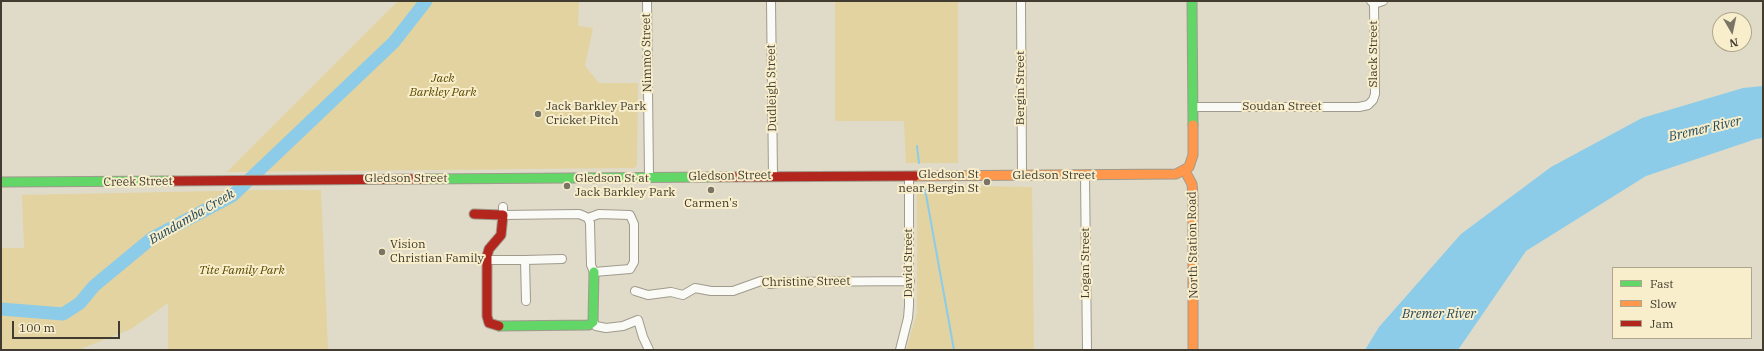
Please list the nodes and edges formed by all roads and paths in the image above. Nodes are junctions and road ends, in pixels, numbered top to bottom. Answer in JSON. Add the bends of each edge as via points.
{"nodes":[{"id":1,"x":647,"y":1,"type":"edge"},
{"id":2,"x":771,"y":1,"type":"edge"},
{"id":3,"x":1021,"y":1,"type":"edge"},
{"id":4,"x":1192,"y":1,"type":"edge"},
{"id":5,"x":1383,"y":1,"type":"edge"},
{"id":6,"x":1372,"y":3,"type":"edge"},
{"id":7,"x":1371,"y":103,"type":"joint"},
{"id":8,"x":1193,"y":107,"type":"junction"},
{"id":9,"x":1185,"y":171,"type":"junction"},
{"id":10,"x":1022,"y":175,"type":"junction"},
{"id":11,"x":773,"y":176,"type":"junction"},
{"id":12,"x":909,"y":176,"type":"junction"},
{"id":13,"x":1085,"y":176,"type":"junction"},
{"id":14,"x":649,"y":177,"type":"junction"},
{"id":15,"x":276,"y":180,"type":"joint"},
{"id":16,"x":1,"y":182,"type":"edge"},
{"id":17,"x":503,"y":211,"type":"junction"},
{"id":18,"x":474,"y":214,"type":"dead end"},
{"id":19,"x":588,"y":218,"type":"junction"},
{"id":20,"x":562,"y":259,"type":"dead end"},
{"id":21,"x":487,"y":260,"type":"junction"},
{"id":22,"x":525,"y":260,"type":"junction"},
{"id":23,"x":594,"y":272,"type":"junction"},
{"id":24,"x":910,"y":281,"type":"junction"},
{"id":25,"x":635,"y":291,"type":"dead end"},
{"id":26,"x":526,"y":301,"type":"dead end"},
{"id":27,"x":593,"y":322,"type":"junction"},
{"id":28,"x":648,"y":350,"type":"edge"},
{"id":29,"x":900,"y":350,"type":"edge"},
{"id":30,"x":1087,"y":350,"type":"edge"},
{"id":31,"x":1193,"y":350,"type":"edge"}],
"edges":[{"from":1,"to":14,"type":"street","name":"Nimmo Street"},
{"from":2,"to":11,"type":"street","name":"Dudleigh Street"},
{"from":3,"to":10,"type":"street","name":"Bergin Street"},
{"from":4,"to":8,"type":"street"},
{"from":5,"to":6,"type":"street"},
{"from":6,"to":7,"type":"street","name":"Slack Street","via":[[1375,94]]},
{"from":7,"to":8,"type":"street","name":"Soudan Street","via":[[1359,107]]},
{"from":8,"to":9,"type":"street","via":[[1192,161]]},
{"from":9,"to":13,"type":"street","name":"Gledson Street","via":[[1172,175]]},
{"from":9,"to":31,"type":"street","name":"North Station Road","via":[[1192,184],[1193,195]]},
{"from":10,"to":12,"type":"street","name":"Gledson Street"},
{"from":10,"to":13,"type":"street","name":"Gledson Street"},
{"from":11,"to":12,"type":"street","name":"Gledson Street"},
{"from":11,"to":14,"type":"street","name":"Gledson Street"},
{"from":12,"to":24,"type":"street","name":"David Street"},
{"from":13,"to":30,"type":"street","name":"Logan Street"},
{"from":14,"to":15,"type":"street","name":"Gledson Street"},
{"from":15,"to":16,"type":"street","name":"Creek Street"},
{"from":17,"to":18,"type":"street"},
{"from":17,"to":19,"type":"street","via":[[579,214]]},
{"from":17,"to":21,"type":"street","via":[[503,229],[489,250]]},
{"from":19,"to":23,"type":"street","via":[[591,265]]},
{"from":19,"to":23,"type":"street","via":[[599,214],[625,214],[630,215],[634,224],[633,266],[626,270]]},
{"from":20,"to":22,"type":"street"},
{"from":21,"to":22,"type":"street"},
{"from":21,"to":27,"type":"street","via":[[486,316],[492,325],[583,327]]},
{"from":22,"to":26,"type":"street"},
{"from":23,"to":27,"type":"street"},
{"from":24,"to":25,"type":"street","name":"Christine Street","via":[[770,284],[761,281],[733,291],[695,288],[683,294],[672,292],[648,295]]},
{"from":24,"to":29,"type":"street","name":"David Street","via":[[908,318]]},
{"from":27,"to":28,"type":"street","via":[[596,326],[606,328],[623,326],[638,320]]}]}
